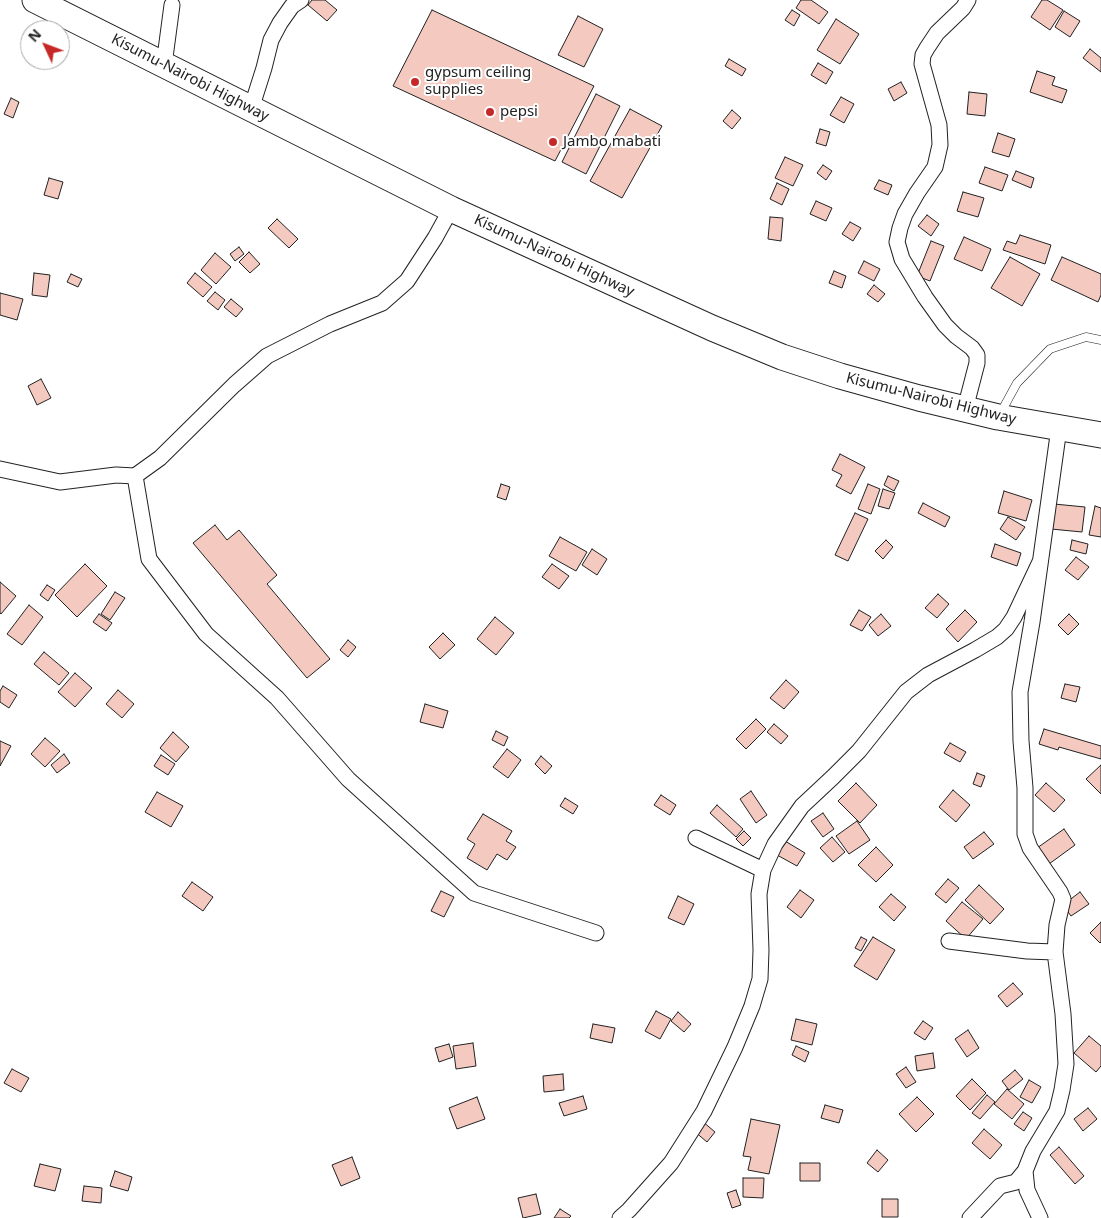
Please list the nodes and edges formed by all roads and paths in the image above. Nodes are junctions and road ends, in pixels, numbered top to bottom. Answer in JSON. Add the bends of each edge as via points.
{"nodes":[{"id":1,"x":35,"y":0,"type":"edge"},
{"id":2,"x":301,"y":0,"type":"edge"},
{"id":3,"x":968,"y":0,"type":"edge"},
{"id":4,"x":172,"y":4,"type":"dead end"},
{"id":5,"x":164,"y":65,"type":"junction"},
{"id":6,"x":251,"y":109,"type":"junction"},
{"id":7,"x":451,"y":209,"type":"junction"},
{"id":8,"x":1101,"y":340,"type":"edge"},
{"id":9,"x":965,"y":409,"type":"junction"},
{"id":10,"x":998,"y":418,"type":"junction"},
{"id":11,"x":1059,"y":428,"type":"junction"},
{"id":12,"x":1101,"y":435,"type":"edge"},
{"id":13,"x":0,"y":469,"type":"edge"},
{"id":14,"x":135,"y":476,"type":"junction"},
{"id":15,"x":1040,"y":562,"type":"junction"},
{"id":16,"x":696,"y":838,"type":"dead end"},
{"id":17,"x":763,"y":870,"type":"junction"},
{"id":18,"x":596,"y":933,"type":"dead end"},
{"id":19,"x":949,"y":941,"type":"dead end"},
{"id":20,"x":1055,"y":952,"type":"junction"},
{"id":21,"x":1025,"y":1171,"type":"junction"},
{"id":22,"x":620,"y":1218,"type":"edge"},
{"id":23,"x":970,"y":1218,"type":"edge"},
{"id":24,"x":1040,"y":1218,"type":"edge"}],
"edges":[{"from":1,"to":5,"type":"highway","name":"Kisumu-Nairobi Highway"},
{"from":2,"to":6,"type":"street","via":[[292,6],[272,40]]},
{"from":3,"to":9,"type":"street","via":[[923,55],[922,64],[939,125],[940,146],[935,167],[905,214],[897,242],[902,259],[925,297],[945,325],[977,355]]},
{"from":4,"to":5,"type":"street"},
{"from":5,"to":6,"type":"highway","name":"Kisumu-Nairobi Highway"},
{"from":6,"to":7,"type":"highway","name":"Kisumu-Nairobi Highway"},
{"from":7,"to":9,"type":"highway","name":"Kisumu-Nairobi Highway","via":[[782,357]]},
{"from":7,"to":14,"type":"street","via":[[407,281],[382,302],[267,356],[234,384],[160,458]]},
{"from":8,"to":10,"type":"lane","via":[[1086,337],[1050,349],[1017,383]]},
{"from":9,"to":10,"type":"highway","name":"Kisumu-Nairobi Highway"},
{"from":10,"to":11,"type":"highway","name":"Kisumu-Nairobi Highway"},
{"from":11,"to":12,"type":"highway","name":"Kisumu-Nairobi Highway"},
{"from":11,"to":15,"type":"street"},
{"from":13,"to":14,"type":"street","via":[[60,482],[116,475]]},
{"from":14,"to":18,"type":"street","via":[[150,559],[206,634],[277,698],[348,779],[474,893]]},
{"from":15,"to":17,"type":"street","via":[[1006,629],[928,675],[906,692],[859,751],[802,806],[775,844]]},
{"from":15,"to":20,"type":"street","via":[[1020,692],[1021,741],[1026,834],[1030,848],[1063,899]]},
{"from":16,"to":17,"type":"street"},
{"from":17,"to":22,"type":"street","via":[[759,894],[760,979],[736,1047],[704,1111],[671,1163]]},
{"from":19,"to":20,"type":"street"},
{"from":20,"to":21,"type":"street","via":[[1066,1064],[1057,1112],[1033,1151]]},
{"from":21,"to":23,"type":"street","via":[[1016,1182],[1000,1186]]},
{"from":21,"to":24,"type":"street","via":[[1027,1190]]}]}
